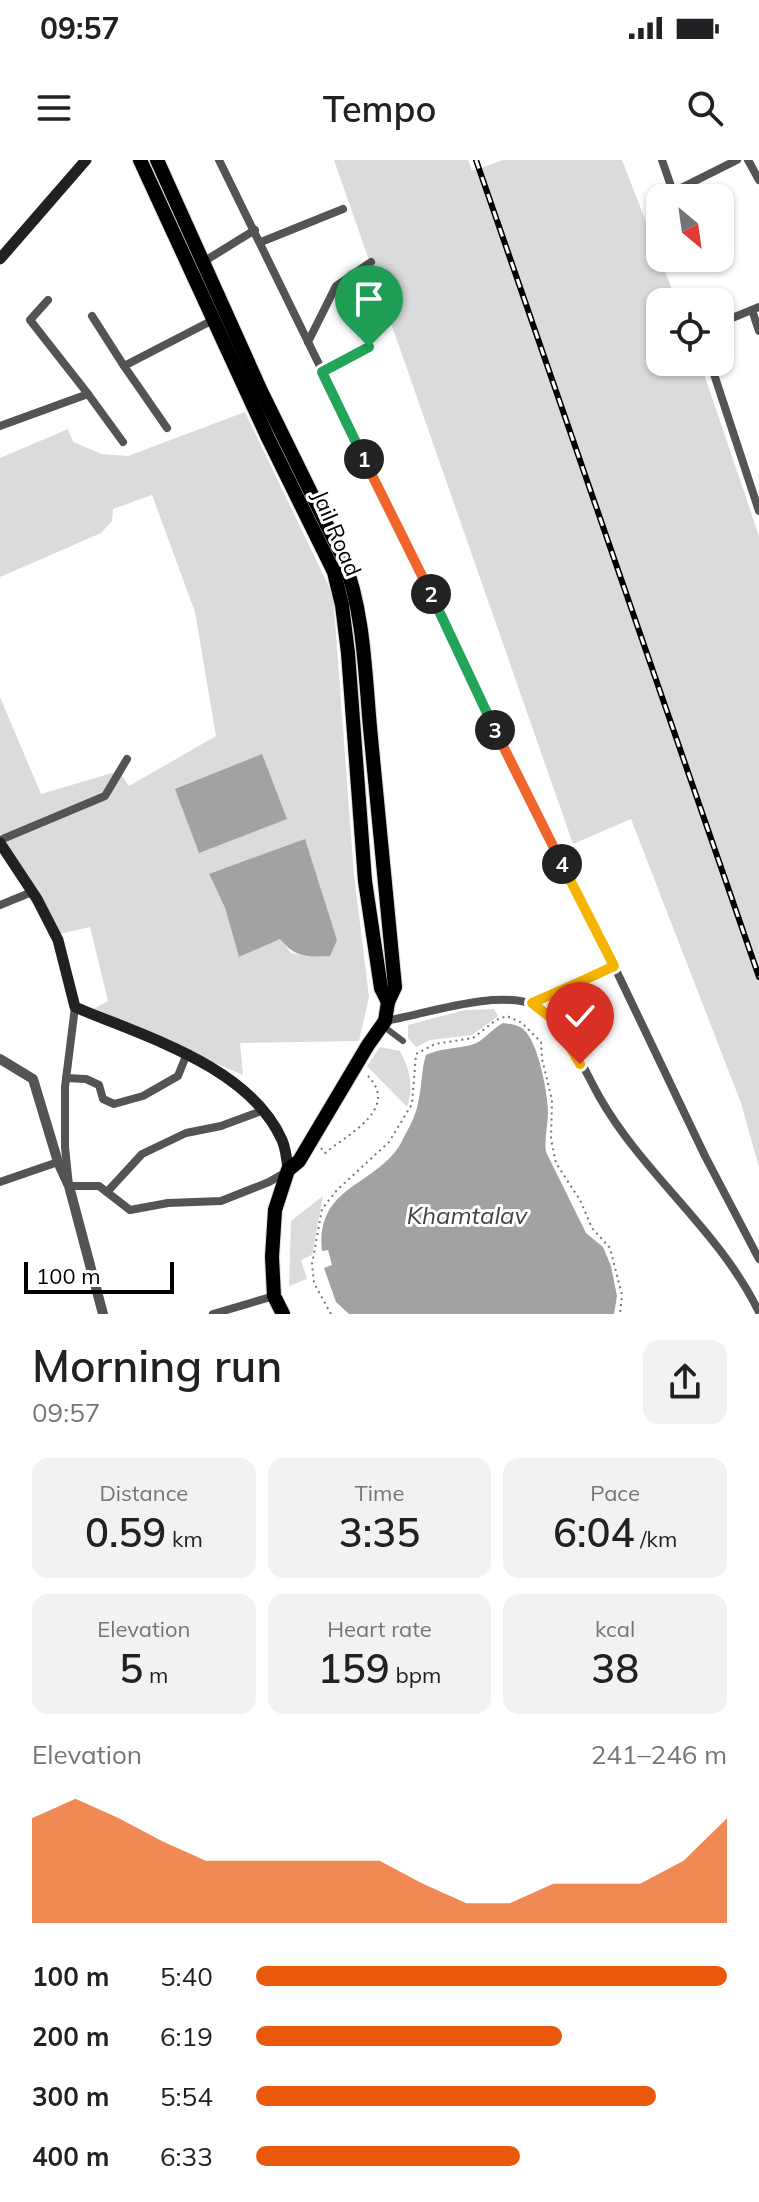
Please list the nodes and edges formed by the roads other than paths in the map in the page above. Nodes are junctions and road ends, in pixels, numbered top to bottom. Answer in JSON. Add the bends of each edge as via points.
{"nodes":[{"id":1,"x":86,"y":160,"type":"edge"},
{"id":2,"x":140,"y":160,"type":"edge"},
{"id":3,"x":157,"y":160,"type":"edge"},
{"id":4,"x":219,"y":160,"type":"edge"},
{"id":5,"x":662,"y":160,"type":"edge"},
{"id":6,"x":737,"y":160,"type":"edge"},
{"id":7,"x":748,"y":160,"type":"edge"},
{"id":8,"x":759,"y":180,"type":"edge"},
{"id":9,"x":343,"y":209,"type":"dead end"},
{"id":10,"x":255,"y":230,"type":"junction"},
{"id":11,"x":261,"y":242,"type":"junction"},
{"id":12,"x":0,"y":259,"type":"edge"},
{"id":13,"x":203,"y":262,"type":"junction"},
{"id":14,"x":371,"y":262,"type":"dead end"},
{"id":15,"x":48,"y":300,"type":"dead end"},
{"id":16,"x":755,"y":308,"type":"edge"},
{"id":17,"x":92,"y":316,"type":"dead end"},
{"id":18,"x":734,"y":317,"type":"edge"},
{"id":19,"x":213,"y":320,"type":"junction"},
{"id":20,"x":759,"y":331,"type":"edge"},
{"id":21,"x":308,"y":342,"type":"junction"},
{"id":22,"x":369,"y":347,"type":"dead end"},
{"id":23,"x":124,"y":366,"type":"junction"},
{"id":24,"x":322,"y":372,"type":"junction"},
{"id":25,"x":715,"y":376,"type":"edge"},
{"id":26,"x":88,"y":394,"type":"junction"},
{"id":27,"x":0,"y":426,"type":"edge"},
{"id":28,"x":167,"y":428,"type":"dead end"},
{"id":29,"x":123,"y":442,"type":"dead end"},
{"id":30,"x":756,"y":488,"type":"edge"},
{"id":31,"x":759,"y":511,"type":"edge"},
{"id":32,"x":127,"y":759,"type":"dead end"},
{"id":33,"x":0,"y":842,"type":"edge"},
{"id":34,"x":32,"y":892,"type":"junction"},
{"id":35,"x":0,"y":905,"type":"edge"},
{"id":36,"x":614,"y":966,"type":"junction"},
{"id":37,"x":388,"y":1002,"type":"junction"},
{"id":38,"x":532,"y":1003,"type":"junction"},
{"id":39,"x":75,"y":1007,"type":"junction"},
{"id":40,"x":384,"y":1023,"type":"junction"},
{"id":41,"x":403,"y":1041,"type":"road end"},
{"id":42,"x":186,"y":1056,"type":"junction"},
{"id":43,"x":0,"y":1059,"type":"edge"},
{"id":44,"x":66,"y":1078,"type":"junction"},
{"id":45,"x":264,"y":1110,"type":"junction"},
{"id":46,"x":58,"y":1162,"type":"junction"},
{"id":47,"x":288,"y":1170,"type":"junction"},
{"id":48,"x":0,"y":1182,"type":"edge"},
{"id":49,"x":69,"y":1186,"type":"junction"},
{"id":50,"x":107,"y":1192,"type":"junction"},
{"id":51,"x":759,"y":1259,"type":"edge"},
{"id":52,"x":274,"y":1296,"type":"junction"},
{"id":53,"x":759,"y":1312,"type":"edge"},
{"id":54,"x":103,"y":1314,"type":"edge"},
{"id":55,"x":213,"y":1314,"type":"edge"},
{"id":56,"x":283,"y":1314,"type":"edge"}],
"edges":[{"from":1,"to":12,"type":"main road"},
{"from":2,"to":19,"type":"highway","name":"Jail Road"},
{"from":3,"to":13,"type":"highway","name":"Jail Road"},
{"from":4,"to":10,"type":"street"},
{"from":5,"to":6,"type":"street","via":[[673,192]]},
{"from":7,"to":8,"type":"street"},
{"from":9,"to":11,"type":"street"},
{"from":10,"to":11,"type":"street"},
{"from":10,"to":13,"type":"street"},
{"from":11,"to":21,"type":"street"},
{"from":13,"to":37,"type":"highway","name":"Jail Road","via":[[351,579],[369,705],[395,987]]},
{"from":14,"to":21,"type":"street","via":[[336,286]]},
{"from":15,"to":26,"type":"street","via":[[30,320]]},
{"from":16,"to":18,"type":"street"},
{"from":16,"to":20,"type":"street"},
{"from":17,"to":23,"type":"street"},
{"from":19,"to":23,"type":"street"},
{"from":19,"to":37,"type":"highway","name":"Jail Road","via":[[334,572],[348,653],[365,881],[381,988]]},
{"from":21,"to":24,"type":"street"},
{"from":22,"to":24,"type":"street"},
{"from":23,"to":28,"type":"street"},
{"from":24,"to":36,"type":"street"},
{"from":25,"to":30,"type":"street"},
{"from":26,"to":27,"type":"street"},
{"from":26,"to":29,"type":"street"},
{"from":30,"to":31,"type":"street"},
{"from":32,"to":33,"type":"street","via":[[105,796]]},
{"from":33,"to":34,"type":"main road"},
{"from":34,"to":35,"type":"street"},
{"from":34,"to":39,"type":"main road","via":[[58,940]]},
{"from":36,"to":38,"type":"street"},
{"from":36,"to":51,"type":"street"},
{"from":37,"to":40,"type":"highway","name":"Jail Road"},
{"from":38,"to":40,"type":"street","via":[[471,1001]]},
{"from":38,"to":53,"type":"street","via":[[555,1021],[607,1110],[729,1261]]},
{"from":39,"to":42,"type":"main road"},
{"from":39,"to":44,"type":"street"},
{"from":40,"to":41,"type":"street"},
{"from":40,"to":47,"type":"highway","name":"Jail Road","via":[[299,1161]]},
{"from":42,"to":44,"type":"street","via":[[178,1076],[127,1102],[114,1104],[103,1099],[99,1085]]},
{"from":42,"to":45,"type":"main road","via":[[239,1085]]},
{"from":43,"to":46,"type":"street","via":[[33,1079]]},
{"from":44,"to":49,"type":"street"},
{"from":45,"to":47,"type":"main road","via":[[283,1142]]},
{"from":45,"to":50,"type":"street","via":[[186,1133],[142,1154]]},
{"from":46,"to":48,"type":"street"},
{"from":46,"to":49,"type":"street"},
{"from":47,"to":50,"type":"street","via":[[221,1201],[130,1210]]},
{"from":47,"to":52,"type":"highway","name":"Jail Road","via":[[275,1210]]},
{"from":49,"to":50,"type":"street","via":[[99,1186]]},
{"from":49,"to":54,"type":"street"},
{"from":52,"to":55,"type":"street"},
{"from":52,"to":56,"type":"highway"}]}
